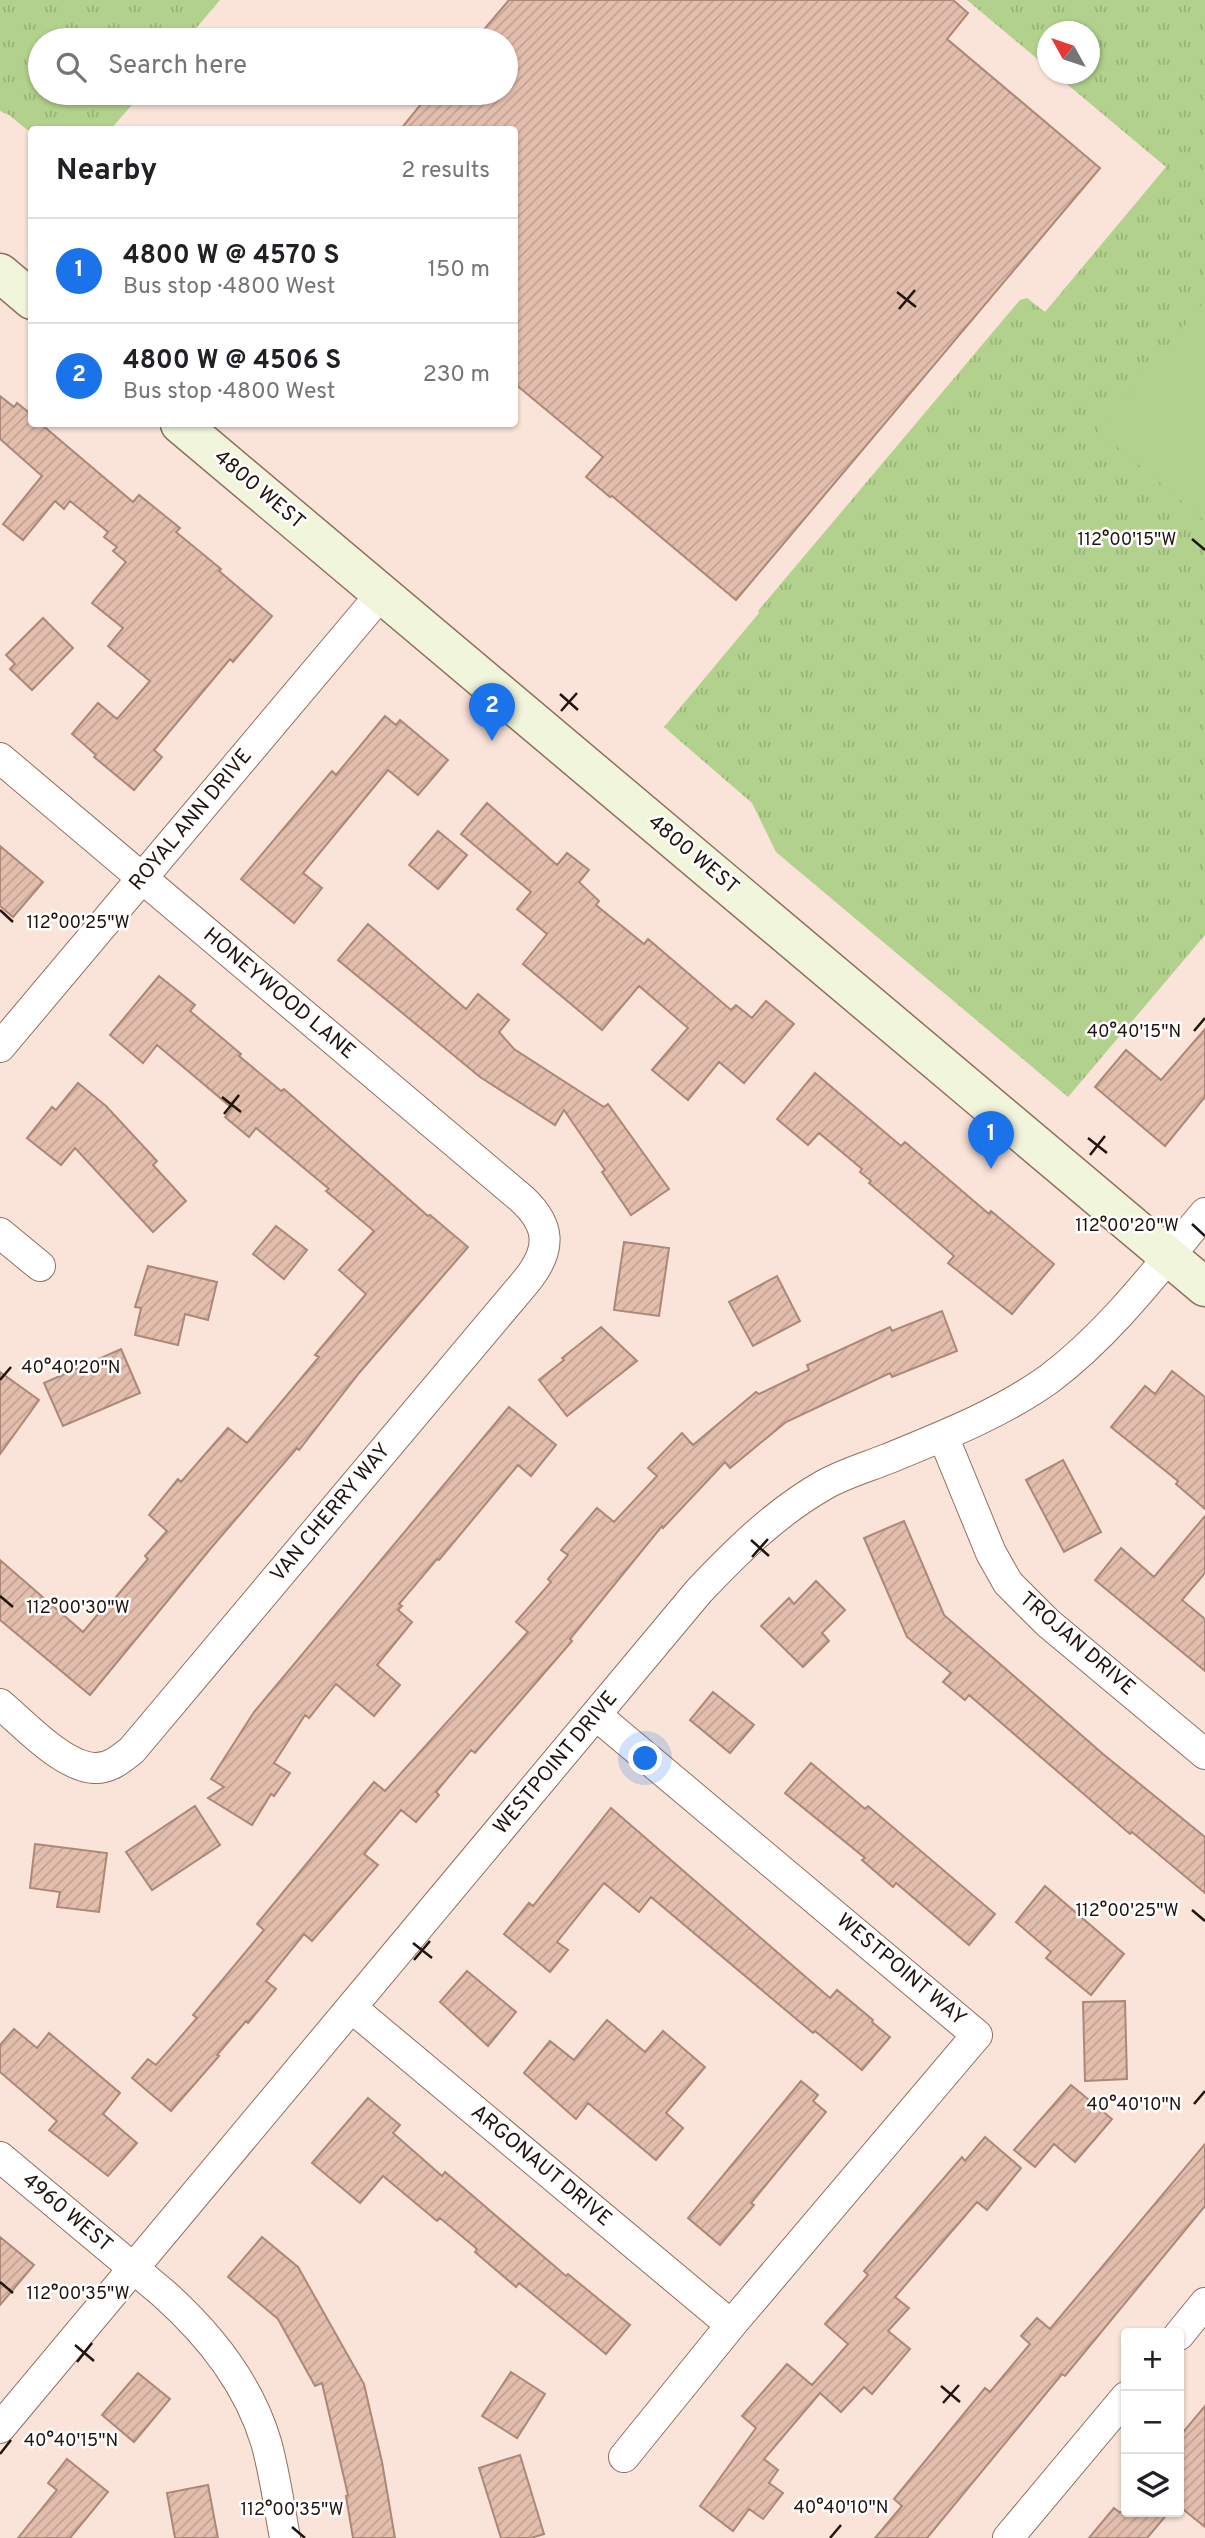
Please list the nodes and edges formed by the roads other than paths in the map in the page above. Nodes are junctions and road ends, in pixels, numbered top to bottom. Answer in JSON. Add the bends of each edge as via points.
{"nodes":[{"id":1,"x":0,"y":273,"type":"edge"},
{"id":2,"x":28,"y":297,"type":"edge"},
{"id":3,"x":184,"y":427,"type":"edge"},
{"id":4,"x":382,"y":593,"type":"junction"},
{"id":5,"x":0,"y":758,"type":"edge"},
{"id":6,"x":142,"y":878,"type":"junction"},
{"id":7,"x":0,"y":1047,"type":"edge"},
{"id":8,"x":1205,"y":1213,"type":"edge"},
{"id":9,"x":0,"y":1233,"type":"edge"},
{"id":10,"x":545,"y":1238,"type":"joint"},
{"id":11,"x":1168,"y":1256,"type":"junction"},
{"id":12,"x":40,"y":1266,"type":"dead end"},
{"id":13,"x":1205,"y":1287,"type":"edge"},
{"id":14,"x":943,"y":1436,"type":"junction"},
{"id":15,"x":0,"y":1704,"type":"edge"},
{"id":16,"x":596,"y":1715,"type":"junction"},
{"id":17,"x":1205,"y":1754,"type":"edge"},
{"id":18,"x":352,"y":2008,"type":"junction"},
{"id":19,"x":0,"y":2157,"type":"edge"},
{"id":20,"x":134,"y":2269,"type":"junction"},
{"id":21,"x":1205,"y":2303,"type":"edge"},
{"id":22,"x":731,"y":2325,"type":"junction"},
{"id":23,"x":1184,"y":2328,"type":"edge"},
{"id":24,"x":1121,"y":2403,"type":"edge"},
{"id":25,"x":0,"y":2428,"type":"edge"},
{"id":26,"x":624,"y":2457,"type":"dead end"},
{"id":27,"x":285,"y":2538,"type":"edge"},
{"id":28,"x":1008,"y":2538,"type":"edge"}],
"edges":[{"from":1,"to":2,"type":"main road"},
{"from":3,"to":4,"type":"main road","name":"4800 WEST"},
{"from":4,"to":6,"type":"street","name":"ROYAL ANN DRIVE"},
{"from":4,"to":11,"type":"main road","name":"4800 WEST"},
{"from":5,"to":6,"type":"street","name":"HONEYWOOD LANE"},
{"from":6,"to":7,"type":"street","name":"ROYAL ANN DRIVE"},
{"from":6,"to":10,"type":"street","name":"HONEYWOOD LANE","via":[[522,1199],[537,1216]]},
{"from":8,"to":11,"type":"street","name":"WESTPOINT DRIVE"},
{"from":9,"to":12,"type":"street"},
{"from":10,"to":15,"type":"street","name":"VAN CHERRY WAY","via":[[541,1260],[528,1279],[121,1760],[95,1769],[81,1766]]},
{"from":11,"to":13,"type":"main road","name":"4800 WEST"},
{"from":11,"to":14,"type":"street","name":"WESTPOINT DRIVE","via":[[1101,1333],[1049,1379],[1001,1409]]},
{"from":14,"to":16,"type":"street","name":"WESTPOINT DRIVE","via":[[826,1484],[749,1538]]},
{"from":14,"to":17,"type":"street","name":"TROJAN DRIVE","via":[[990,1553],[1008,1583]]},
{"from":16,"to":18,"type":"street","name":"WESTPOINT DRIVE"},
{"from":16,"to":22,"type":"street","name":"WESTPOINT WAY","via":[[977,2035]]},
{"from":18,"to":20,"type":"street","name":"WESTPOINT DRIVE"},
{"from":18,"to":22,"type":"street","name":"ARGONAUT DRIVE"},
{"from":19,"to":20,"type":"street","name":"4960 WEST"},
{"from":20,"to":25,"type":"street","name":"WESTPOINT DRIVE"},
{"from":20,"to":27,"type":"street","name":"4960 WEST","via":[[203,2331],[248,2396],[269,2454]]},
{"from":21,"to":23,"type":"street"},
{"from":22,"to":26,"type":"street"},
{"from":24,"to":28,"type":"street"}]}
